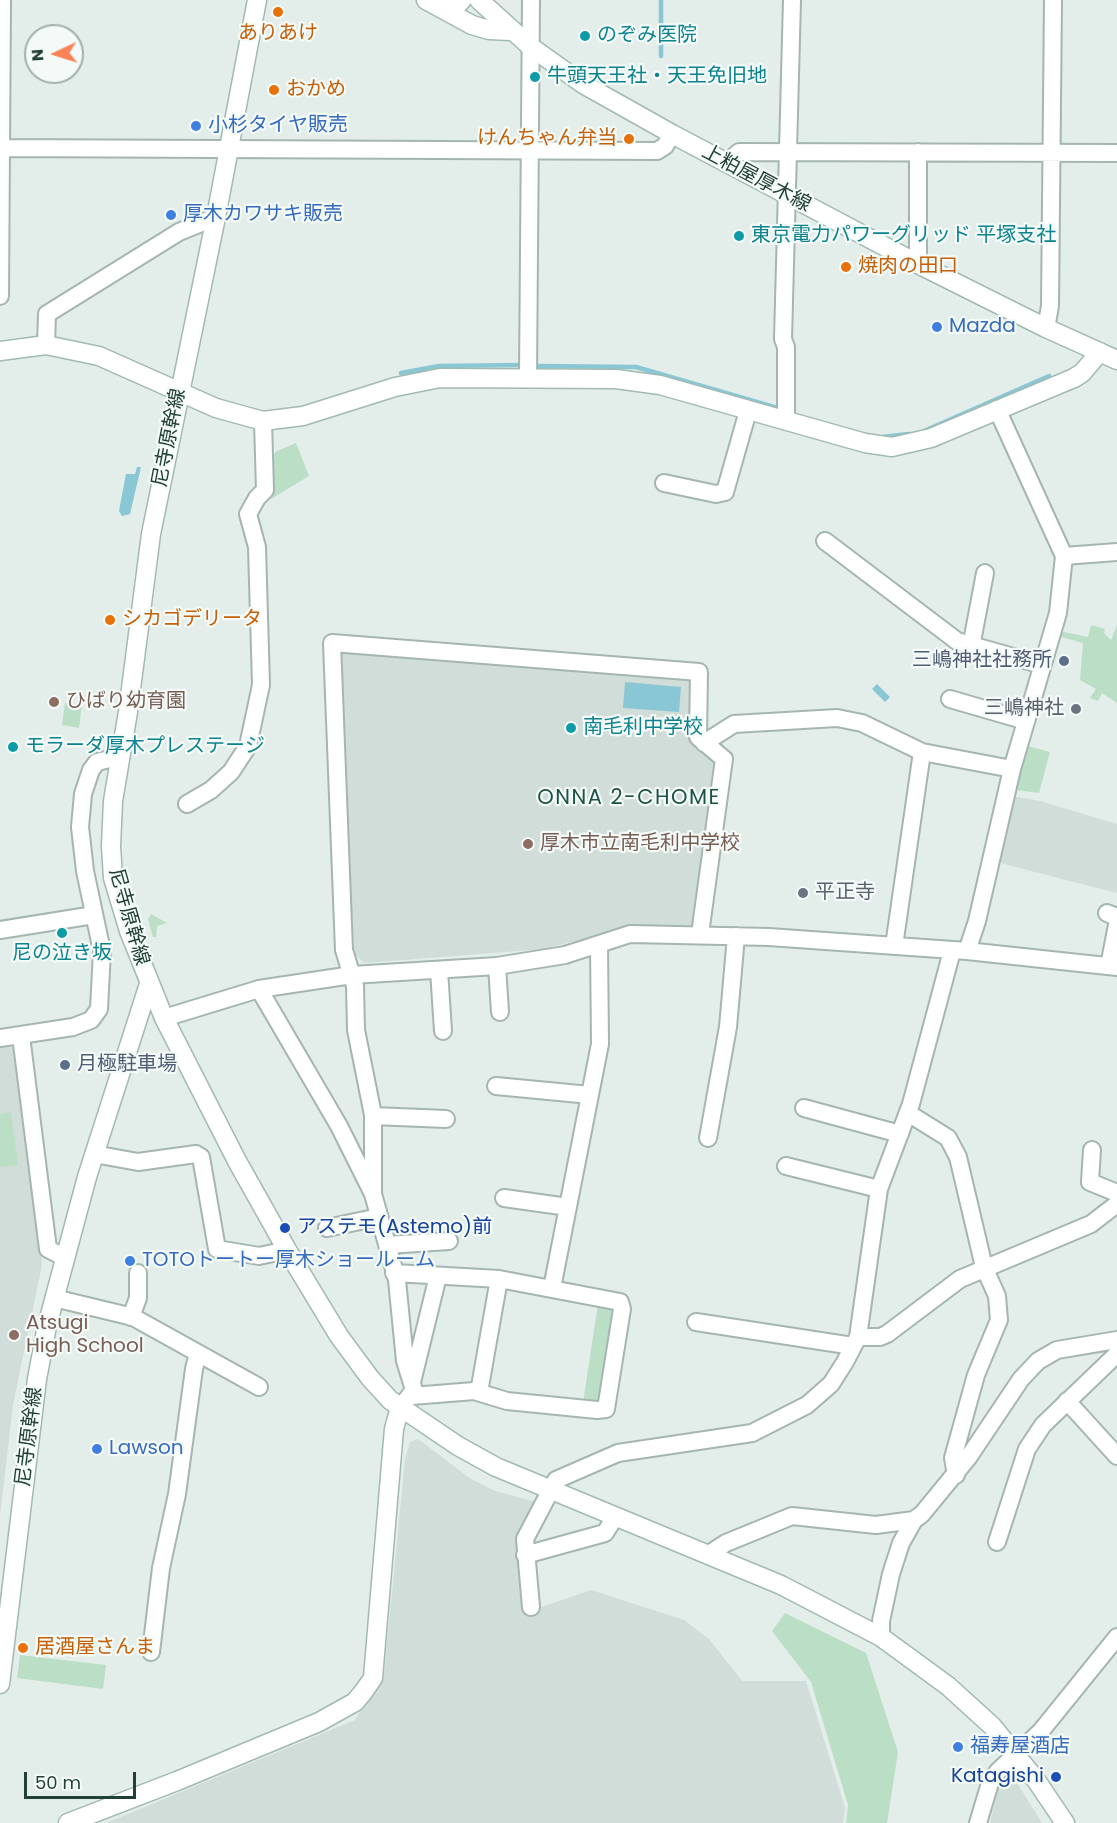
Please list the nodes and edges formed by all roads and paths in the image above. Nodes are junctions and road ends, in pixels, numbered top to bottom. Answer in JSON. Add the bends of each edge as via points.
{"nodes":[{"id":1,"x":2,"y":0,"type":"edge"},
{"id":2,"x":257,"y":0,"type":"edge"},
{"id":3,"x":462,"y":0,"type":"edge"},
{"id":4,"x":479,"y":0,"type":"edge"},
{"id":5,"x":531,"y":0,"type":"edge"},
{"id":6,"x":792,"y":0,"type":"edge"},
{"id":7,"x":1053,"y":0,"type":"edge"},
{"id":8,"x":430,"y":3,"type":"edge"},
{"id":9,"x":511,"y":31,"type":"junction"},
{"id":10,"x":531,"y":47,"type":"junction"},
{"id":11,"x":672,"y":134,"type":"junction"},
{"id":12,"x":1,"y":148,"type":"edge"},
{"id":13,"x":229,"y":149,"type":"junction"},
{"id":14,"x":530,"y":151,"type":"junction"},
{"id":15,"x":789,"y":151,"type":"junction"},
{"id":16,"x":918,"y":152,"type":"junction"},
{"id":17,"x":1052,"y":153,"type":"junction"},
{"id":18,"x":1117,"y":153,"type":"edge"},
{"id":19,"x":727,"y":163,"type":"junction"},
{"id":20,"x":788,"y":195,"type":"junction"},
{"id":21,"x":216,"y":217,"type":"junction"},
{"id":22,"x":918,"y":264,"type":"junction"},
{"id":23,"x":0,"y":296,"type":"edge"},
{"id":24,"x":1046,"y":328,"type":"junction"},
{"id":25,"x":46,"y":345,"type":"junction"},
{"id":26,"x":0,"y":351,"type":"edge"},
{"id":27,"x":1100,"y":352,"type":"junction"},
{"id":28,"x":1117,"y":360,"type":"edge"},
{"id":29,"x":528,"y":377,"type":"junction"},
{"id":30,"x":179,"y":391,"type":"junction"},
{"id":31,"x":997,"y":409,"type":"junction"},
{"id":32,"x":748,"y":411,"type":"junction"},
{"id":33,"x":786,"y":421,"type":"junction"},
{"id":34,"x":263,"y":422,"type":"junction"},
{"id":35,"x":664,"y":483,"type":"dead end"},
{"id":36,"x":834,"y":543,"type":"dead end"},
{"id":37,"x":1117,"y":552,"type":"edge"},
{"id":38,"x":1064,"y":556,"type":"junction"},
{"id":39,"x":985,"y":573,"type":"dead end"},
{"id":40,"x":971,"y":647,"type":"junction"},
{"id":41,"x":1042,"y":665,"type":"junction"},
{"id":42,"x":950,"y":699,"type":"dead end"},
{"id":43,"x":1026,"y":722,"type":"junction"},
{"id":44,"x":704,"y":743,"type":"junction"},
{"id":45,"x":922,"y":752,"type":"junction"},
{"id":46,"x":119,"y":757,"type":"junction"},
{"id":47,"x":1012,"y":769,"type":"junction"},
{"id":48,"x":188,"y":804,"type":"dead end"},
{"id":49,"x":94,"y":915,"type":"junction"},
{"id":50,"x":1114,"y":918,"type":"edge"},
{"id":51,"x":0,"y":930,"type":"edge"},
{"id":52,"x":700,"y":934,"type":"junction"},
{"id":53,"x":736,"y":936,"type":"junction"},
{"id":54,"x":599,"y":945,"type":"junction"},
{"id":55,"x":894,"y":946,"type":"junction"},
{"id":56,"x":959,"y":951,"type":"junction"},
{"id":57,"x":497,"y":966,"type":"junction"},
{"id":58,"x":1113,"y":967,"type":"edge"},
{"id":59,"x":439,"y":970,"type":"junction"},
{"id":60,"x":352,"y":975,"type":"junction"},
{"id":61,"x":149,"y":984,"type":"junction"},
{"id":62,"x":260,"y":989,"type":"junction"},
{"id":63,"x":500,"y":1012,"type":"dead end"},
{"id":64,"x":164,"y":1018,"type":"junction"},
{"id":65,"x":443,"y":1031,"type":"dead end"},
{"id":66,"x":21,"y":1036,"type":"junction"},
{"id":67,"x":0,"y":1038,"type":"edge"},
{"id":68,"x":496,"y":1086,"type":"dead end"},
{"id":69,"x":590,"y":1095,"type":"junction"},
{"id":70,"x":804,"y":1108,"type":"dead end"},
{"id":71,"x":908,"y":1113,"type":"junction"},
{"id":72,"x":373,"y":1116,"type":"junction"},
{"id":73,"x":446,"y":1119,"type":"dead end"},
{"id":74,"x":900,"y":1134,"type":"junction"},
{"id":75,"x":708,"y":1138,"type":"dead end"},
{"id":76,"x":1092,"y":1150,"type":"dead end"},
{"id":77,"x":94,"y":1154,"type":"junction"},
{"id":78,"x":786,"y":1166,"type":"dead end"},
{"id":79,"x":879,"y":1189,"type":"junction"},
{"id":80,"x":1117,"y":1193,"type":"edge"},
{"id":81,"x":373,"y":1194,"type":"junction"},
{"id":82,"x":504,"y":1198,"type":"dead end"},
{"id":83,"x":1117,"y":1204,"type":"edge"},
{"id":84,"x":568,"y":1207,"type":"junction"},
{"id":85,"x":380,"y":1217,"type":"junction"},
{"id":86,"x":327,"y":1228,"type":"dead end"},
{"id":87,"x":449,"y":1241,"type":"dead end"},
{"id":88,"x":387,"y":1245,"type":"junction"},
{"id":89,"x":287,"y":1250,"type":"junction"},
{"id":90,"x":64,"y":1257,"type":"junction"},
{"id":91,"x":984,"y":1267,"type":"junction"},
{"id":92,"x":138,"y":1273,"type":"dead end"},
{"id":93,"x":394,"y":1273,"type":"junction"},
{"id":94,"x":438,"y":1275,"type":"junction"},
{"id":95,"x":499,"y":1279,"type":"junction"},
{"id":96,"x":552,"y":1288,"type":"junction"},
{"id":97,"x":54,"y":1298,"type":"junction"},
{"id":98,"x":131,"y":1317,"type":"junction"},
{"id":99,"x":696,"y":1322,"type":"dead end"},
{"id":100,"x":1117,"y":1340,"type":"edge"},
{"id":101,"x":855,"y":1342,"type":"junction"},
{"id":102,"x":198,"y":1353,"type":"junction"},
{"id":103,"x":1117,"y":1354,"type":"edge"},
{"id":104,"x":259,"y":1387,"type":"dead end"},
{"id":105,"x":478,"y":1392,"type":"junction"},
{"id":106,"x":408,"y":1395,"type":"junction"},
{"id":107,"x":1067,"y":1401,"type":"junction"},
{"id":108,"x":1117,"y":1456,"type":"edge"},
{"id":109,"x":956,"y":1475,"type":"junction"},
{"id":110,"x":551,"y":1489,"type":"junction"},
{"id":111,"x":615,"y":1517,"type":"junction"},
{"id":112,"x":914,"y":1520,"type":"junction"},
{"id":113,"x":997,"y":1542,"type":"dead end"},
{"id":114,"x":709,"y":1554,"type":"junction"},
{"id":115,"x":525,"y":1555,"type":"junction"},
{"id":116,"x":531,"y":1607,"type":"dead end"},
{"id":117,"x":881,"y":1637,"type":"junction"},
{"id":118,"x":1117,"y":1637,"type":"edge"},
{"id":119,"x":151,"y":1652,"type":"dead end"},
{"id":120,"x":2,"y":1659,"type":"edge"},
{"id":121,"x":0,"y":1684,"type":"edge"},
{"id":122,"x":1017,"y":1755,"type":"junction"},
{"id":123,"x":68,"y":1823,"type":"edge"},
{"id":124,"x":978,"y":1823,"type":"edge"},
{"id":125,"x":1065,"y":1823,"type":"edge"}],
"edges":[{"from":1,"to":12,"type":"street"},
{"from":2,"to":13,"type":"street","name":"尼寺原幹線"},
{"from":3,"to":8,"type":"street","via":[[456,6]]},
{"from":4,"to":9,"type":"street","name":"上粕屋厚木線"},
{"from":5,"to":10,"type":"street"},
{"from":6,"to":15,"type":"street"},
{"from":7,"to":17,"type":"street"},
{"from":8,"to":9,"type":"street","via":[[472,25]]},
{"from":9,"to":10,"type":"street","name":"上粕屋厚木線"},
{"from":10,"to":11,"type":"street","name":"上粕屋厚木線","via":[[583,84]]},
{"from":10,"to":14,"type":"street"},
{"from":11,"to":14,"type":"street","via":[[657,151]]},
{"from":11,"to":19,"type":"street","name":"上粕屋厚木線"},
{"from":12,"to":13,"type":"street"},
{"from":12,"to":23,"type":"street"},
{"from":13,"to":14,"type":"street"},
{"from":13,"to":21,"type":"street","name":"尼寺原幹線"},
{"from":14,"to":29,"type":"street"},
{"from":15,"to":16,"type":"street"},
{"from":15,"to":19,"type":"street","via":[[739,152]]},
{"from":15,"to":20,"type":"street"},
{"from":16,"to":17,"type":"street"},
{"from":16,"to":22,"type":"street"},
{"from":17,"to":18,"type":"street"},
{"from":17,"to":24,"type":"street","via":[[1050,306]]},
{"from":19,"to":20,"type":"street","name":"上粕屋厚木線"},
{"from":20,"to":22,"type":"street","name":"上粕屋厚木線"},
{"from":20,"to":33,"type":"street","via":[[783,339]]},
{"from":21,"to":25,"type":"street","via":[[179,232],[47,314]]},
{"from":21,"to":30,"type":"street","name":"尼寺原幹線"},
{"from":22,"to":24,"type":"street","name":"上粕屋厚木線"},
{"from":24,"to":27,"type":"street","name":"上粕屋厚木線"},
{"from":25,"to":26,"type":"street"},
{"from":25,"to":30,"type":"street","via":[[99,356]]},
{"from":27,"to":28,"type":"street","name":"上粕屋厚木線"},
{"from":27,"to":31,"type":"street","via":[[1074,378]]},
{"from":29,"to":32,"type":"street","via":[[640,381]]},
{"from":29,"to":34,"type":"street","via":[[461,376],[419,381],[324,411]]},
{"from":30,"to":34,"type":"street","via":[[216,408]]},
{"from":30,"to":46,"type":"street","name":"尼寺原幹線","via":[[144,580]]},
{"from":31,"to":33,"type":"street","via":[[931,438],[892,447],[865,444]]},
{"from":31,"to":38,"type":"street"},
{"from":32,"to":33,"type":"street"},
{"from":32,"to":35,"type":"street","via":[[725,492],[716,494]]},
{"from":34,"to":48,"type":"street","via":[[265,490],[248,514],[258,548],[261,685],[248,746],[231,771]]},
{"from":36,"to":40,"type":"street","via":[[957,641]]},
{"from":37,"to":38,"type":"street"},
{"from":38,"to":41,"type":"street","via":[[1058,613]]},
{"from":39,"to":40,"type":"street"},
{"from":40,"to":41,"type":"street"},
{"from":41,"to":43,"type":"street"},
{"from":42,"to":43,"type":"street"},
{"from":43,"to":47,"type":"street"},
{"from":44,"to":45,"type":"street","via":[[734,724],[837,718],[862,723]]},
{"from":44,"to":52,"type":"street","via":[[724,759]]},
{"from":44,"to":60,"type":"street","via":[[698,737],[699,672],[332,643],[344,951]]},
{"from":45,"to":47,"type":"street"},
{"from":45,"to":55,"type":"street"},
{"from":46,"to":49,"type":"street","via":[[97,762],[82,794],[80,827]]},
{"from":46,"to":61,"type":"street","name":"尼寺原幹線","via":[[111,846],[113,878]]},
{"from":47,"to":56,"type":"street","via":[[977,921]]},
{"from":49,"to":51,"type":"street"},
{"from":49,"to":66,"type":"street","via":[[102,951],[99,1009],[91,1020],[73,1027]]},
{"from":50,"to":58,"type":"street"},
{"from":52,"to":53,"type":"street"},
{"from":52,"to":54,"type":"street","via":[[630,934]]},
{"from":53,"to":55,"type":"street"},
{"from":53,"to":75,"type":"street","via":[[728,1027]]},
{"from":54,"to":57,"type":"street"},
{"from":54,"to":69,"type":"street","via":[[600,1044]]},
{"from":55,"to":56,"type":"street"},
{"from":56,"to":58,"type":"street"},
{"from":56,"to":71,"type":"street"},
{"from":57,"to":59,"type":"street"},
{"from":57,"to":63,"type":"street"},
{"from":59,"to":60,"type":"street"},
{"from":59,"to":65,"type":"street"},
{"from":60,"to":62,"type":"street"},
{"from":60,"to":72,"type":"street","via":[[356,1030]]},
{"from":61,"to":64,"type":"street"},
{"from":61,"to":77,"type":"street","name":"尼寺原幹線"},
{"from":62,"to":64,"type":"street"},
{"from":62,"to":81,"type":"street","via":[[339,1126]]},
{"from":64,"to":89,"type":"street"},
{"from":66,"to":67,"type":"street"},
{"from":66,"to":90,"type":"street","via":[[48,1249]]},
{"from":68,"to":69,"type":"street","via":[[519,1082]]},
{"from":69,"to":84,"type":"street"},
{"from":70,"to":74,"type":"street"},
{"from":71,"to":74,"type":"street"},
{"from":71,"to":91,"type":"street","via":[[948,1138],[958,1157]]},
{"from":72,"to":73,"type":"street"},
{"from":72,"to":81,"type":"street"},
{"from":74,"to":79,"type":"street"},
{"from":76,"to":80,"type":"street","via":[[1090,1182]]},
{"from":77,"to":89,"type":"street","via":[[138,1162],[196,1154],[201,1158],[217,1249],[259,1256]]},
{"from":77,"to":90,"type":"street","name":"尼寺原幹線"},
{"from":78,"to":79,"type":"street"},
{"from":79,"to":101,"type":"street"},
{"from":81,"to":85,"type":"street"},
{"from":82,"to":84,"type":"street"},
{"from":83,"to":91,"type":"street","via":[[1099,1222]]},
{"from":84,"to":96,"type":"street"},
{"from":85,"to":86,"type":"street"},
{"from":85,"to":88,"type":"street"},
{"from":87,"to":88,"type":"street"},
{"from":88,"to":93,"type":"street"},
{"from":89,"to":106,"type":"street","via":[[357,1361],[382,1391]]},
{"from":90,"to":97,"type":"street","name":"尼寺原幹線"},
{"from":91,"to":101,"type":"street","via":[[960,1279],[887,1334]]},
{"from":91,"to":109,"type":"street","via":[[997,1296],[999,1320],[976,1375],[953,1458]]},
{"from":92,"to":98,"type":"street","via":[[138,1298]]},
{"from":93,"to":94,"type":"street"},
{"from":93,"to":106,"type":"street"},
{"from":94,"to":95,"type":"street"},
{"from":94,"to":106,"type":"street"},
{"from":95,"to":96,"type":"street"},
{"from":95,"to":105,"type":"street"},
{"from":96,"to":105,"type":"street","via":[[620,1302],[606,1408],[507,1401]]},
{"from":97,"to":98,"type":"street"},
{"from":97,"to":120,"type":"street","name":"尼寺原幹線","via":[[37,1379]]},
{"from":98,"to":102,"type":"street"},
{"from":99,"to":101,"type":"street"},
{"from":100,"to":109,"type":"street","via":[[1070,1347],[1038,1361],[1021,1379]]},
{"from":101,"to":110,"type":"street","via":[[831,1384],[807,1405],[752,1433],[618,1453],[556,1480]]},
{"from":102,"to":104,"type":"street"},
{"from":102,"to":119,"type":"street","via":[[177,1494],[161,1568]]},
{"from":103,"to":107,"type":"street"},
{"from":105,"to":106,"type":"street"},
{"from":106,"to":110,"type":"street","via":[[458,1446]]},
{"from":106,"to":123,"type":"street","via":[[393,1429],[373,1677],[364,1691],[355,1702],[319,1722]]},
{"from":107,"to":108,"type":"street"},
{"from":107,"to":113,"type":"street","via":[[1043,1425],[1027,1449]]},
{"from":109,"to":112,"type":"street"},
{"from":110,"to":111,"type":"street"},
{"from":110,"to":115,"type":"street","via":[[525,1539]]},
{"from":111,"to":114,"type":"street"},
{"from":111,"to":115,"type":"street","via":[[605,1533]]},
{"from":112,"to":114,"type":"street","via":[[876,1525],[792,1516]]},
{"from":112,"to":117,"type":"street","via":[[891,1574]]},
{"from":114,"to":117,"type":"street"},
{"from":115,"to":116,"type":"street"},
{"from":117,"to":122,"type":"street","via":[[948,1686]]},
{"from":118,"to":122,"type":"street"},
{"from":120,"to":121,"type":"street","name":"尼寺原幹線"},
{"from":122,"to":124,"type":"street","via":[[990,1783]]},
{"from":122,"to":125,"type":"street"}]}
